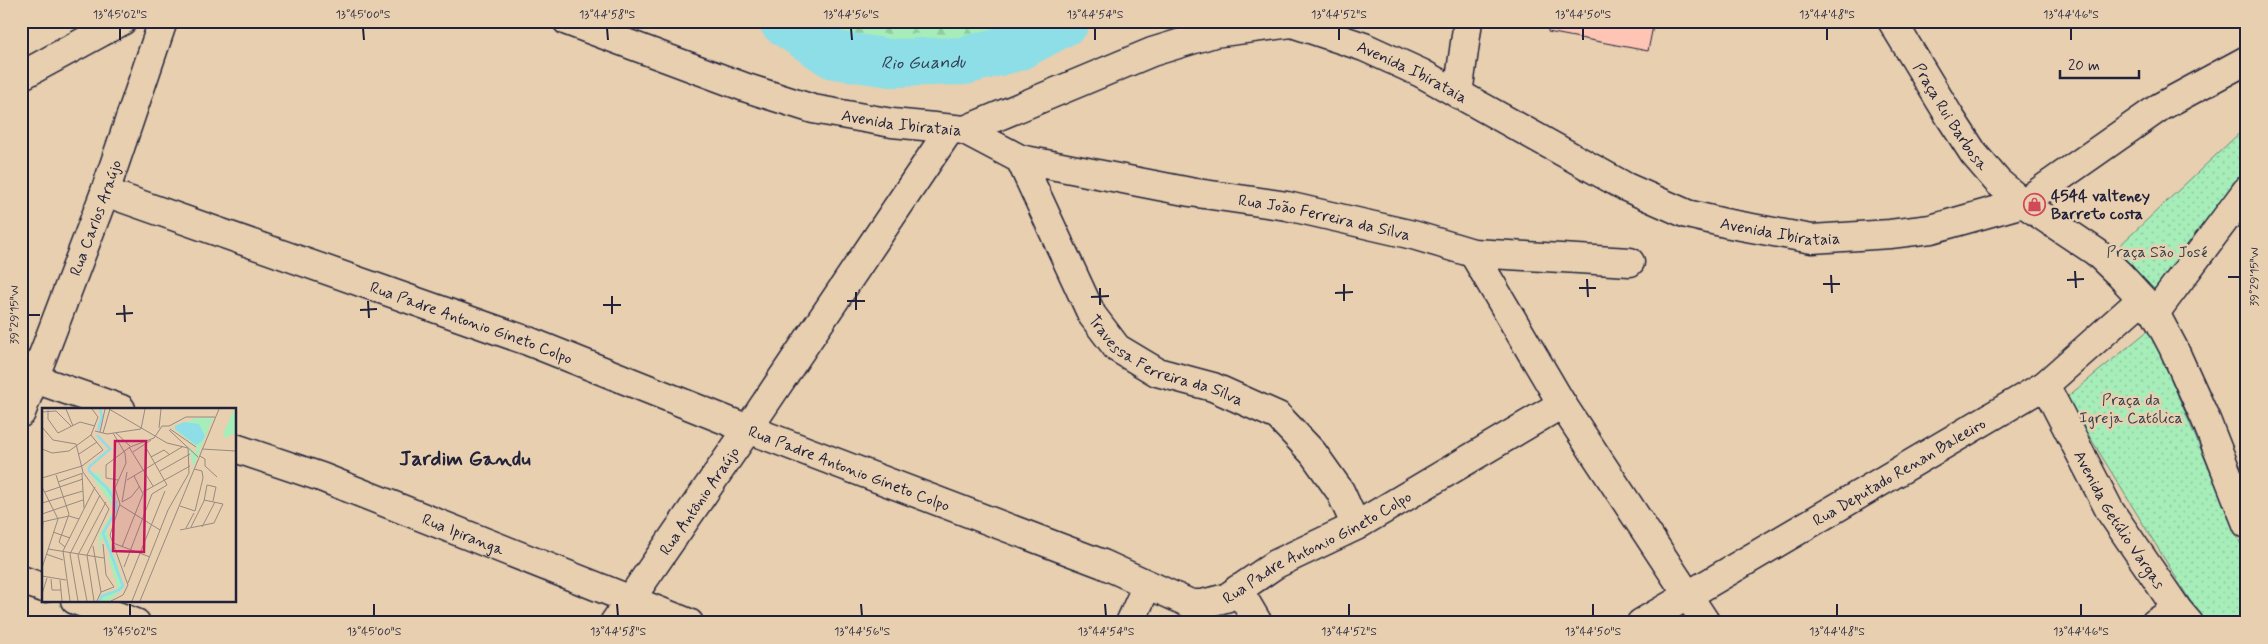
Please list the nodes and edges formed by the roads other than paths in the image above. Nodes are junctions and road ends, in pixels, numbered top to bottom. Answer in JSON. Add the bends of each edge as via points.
{"nodes":[{"id":1,"x":122,"y":21,"type":"edge"},
{"id":2,"x":163,"y":21,"type":"edge"},
{"id":3,"x":567,"y":21,"type":"edge"},
{"id":4,"x":1468,"y":21,"type":"edge"},
{"id":5,"x":1892,"y":21,"type":"edge"},
{"id":6,"x":2247,"y":60,"type":"edge"},
{"id":7,"x":21,"y":76,"type":"edge"},
{"id":8,"x":1458,"y":94,"type":"junction"},
{"id":9,"x":958,"y":130,"type":"junction"},
{"id":10,"x":1020,"y":159,"type":"junction"},
{"id":11,"x":2247,"y":190,"type":"edge"},
{"id":12,"x":105,"y":192,"type":"junction"},
{"id":13,"x":2023,"y":203,"type":"junction"},
{"id":14,"x":1472,"y":253,"type":"junction"},
{"id":15,"x":1630,"y":262,"type":"dead end"},
{"id":16,"x":2148,"y":306,"type":"junction"},
{"id":17,"x":28,"y":377,"type":"edge"},
{"id":18,"x":2045,"y":385,"type":"junction"},
{"id":19,"x":1562,"y":404,"type":"junction"},
{"id":20,"x":118,"y":408,"type":"edge"},
{"id":21,"x":21,"y":413,"type":"edge"},
{"id":22,"x":748,"y":429,"type":"junction"},
{"id":23,"x":236,"y":448,"type":"edge"},
{"id":24,"x":2247,"y":524,"type":"edge"},
{"id":25,"x":1356,"y":526,"type":"junction"},
{"id":26,"x":21,"y":580,"type":"edge"},
{"id":27,"x":1147,"y":585,"type":"junction"},
{"id":28,"x":42,"y":587,"type":"edge"},
{"id":29,"x":1238,"y":589,"type":"junction"},
{"id":30,"x":1688,"y":594,"type":"junction"},
{"id":31,"x":628,"y":600,"type":"junction"},
{"id":32,"x":80,"y":602,"type":"edge"},
{"id":33,"x":2174,"y":618,"type":"edge"},
{"id":34,"x":136,"y":623,"type":"edge"},
{"id":35,"x":614,"y":623,"type":"edge"},
{"id":36,"x":689,"y":623,"type":"edge"},
{"id":37,"x":1130,"y":623,"type":"edge"},
{"id":38,"x":1258,"y":623,"type":"edge"},
{"id":39,"x":1641,"y":623,"type":"edge"},
{"id":40,"x":1706,"y":623,"type":"edge"}],
"edges":[{"from":1,"to":7,"type":"street"},
{"from":2,"to":12,"type":"street","name":"Rua Carlos Araújo"},
{"from":3,"to":9,"type":"street","name":"Avenida Ibirataia","via":[[813,109],[892,123]]},
{"from":4,"to":8,"type":"street"},
{"from":5,"to":13,"type":"street","name":"Praça Rui Barbosa","via":[[1974,154],[1998,182]]},
{"from":6,"to":13,"type":"street","name":"Avenida Ibirataia","via":[[2160,107]]},
{"from":8,"to":9,"type":"street","name":"Avenida Ibirataia","via":[[1364,47],[1292,23],[1214,33],[1152,52]]},
{"from":8,"to":13,"type":"street","name":"Avenida Ibirataia","via":[[1626,187],[1688,214],[1725,223],[1812,239],[1890,234],[1930,229]]},
{"from":9,"to":10,"type":"street"},
{"from":9,"to":22,"type":"street","name":"Rua Antônio Araújo"},
{"from":10,"to":14,"type":"street","name":"Rua João Ferreira da Silva","via":[[1190,192],[1287,206],[1413,235]]},
{"from":10,"to":25,"type":"street","name":"Travessa Ferreira da Silva","via":[[1092,315],[1117,348],[1157,372],[1213,387],[1278,416],[1313,453],[1340,491]]},
{"from":11,"to":16,"type":"street","name":"Rua Deputado Renan Baleeiro"},
{"from":12,"to":17,"type":"street","name":"Rua Carlos Araújo"},
{"from":12,"to":22,"type":"street","name":"Rua Padre Antonio Gineto Colpo","via":[[528,340]]},
{"from":13,"to":16,"type":"street","via":[[2096,252]]},
{"from":14,"to":15,"type":"street","name":"Rua João Ferreira da Silva"},
{"from":14,"to":19,"type":"street"},
{"from":16,"to":18,"type":"street","name":"Rua Deputado Renan Baleeiro"},
{"from":16,"to":24,"type":"street","via":[[2173,347]]},
{"from":17,"to":20,"type":"street"},
{"from":17,"to":21,"type":"street","name":"Rua Carlos Araújo"},
{"from":18,"to":30,"type":"street","name":"Rua Deputado Renan Baleeiro"},
{"from":18,"to":33,"type":"street","name":"Avenida Getúlio Vargas","via":[[2110,511]]},
{"from":19,"to":25,"type":"street","name":"Rua Padre Antonio Gineto Colpo"},
{"from":19,"to":30,"type":"street"},
{"from":22,"to":27,"type":"street","name":"Rua Padre Antonio Gineto Colpo","via":[[1103,564]]},
{"from":22,"to":31,"type":"street","name":"Rua Antônio Araújo"},
{"from":23,"to":31,"type":"street","name":"Rua Ipiranga","via":[[321,477]]},
{"from":25,"to":29,"type":"street","name":"Rua Padre Antonio Gineto Colpo","via":[[1276,564]]},
{"from":26,"to":28,"type":"street"},
{"from":27,"to":29,"type":"street","name":"Rua Padre Antonio Gineto Colpo","via":[[1196,604],[1226,598]]},
{"from":27,"to":37,"type":"street"},
{"from":29,"to":38,"type":"street"},
{"from":30,"to":39,"type":"street","name":"Rua Deputado Renan Baleeiro"},
{"from":30,"to":40,"type":"street"},
{"from":31,"to":35,"type":"street","name":"Rua Antônio Araújo"},
{"from":31,"to":36,"type":"street","name":"Rua Ipiranga"},
{"from":32,"to":34,"type":"street"}]}
